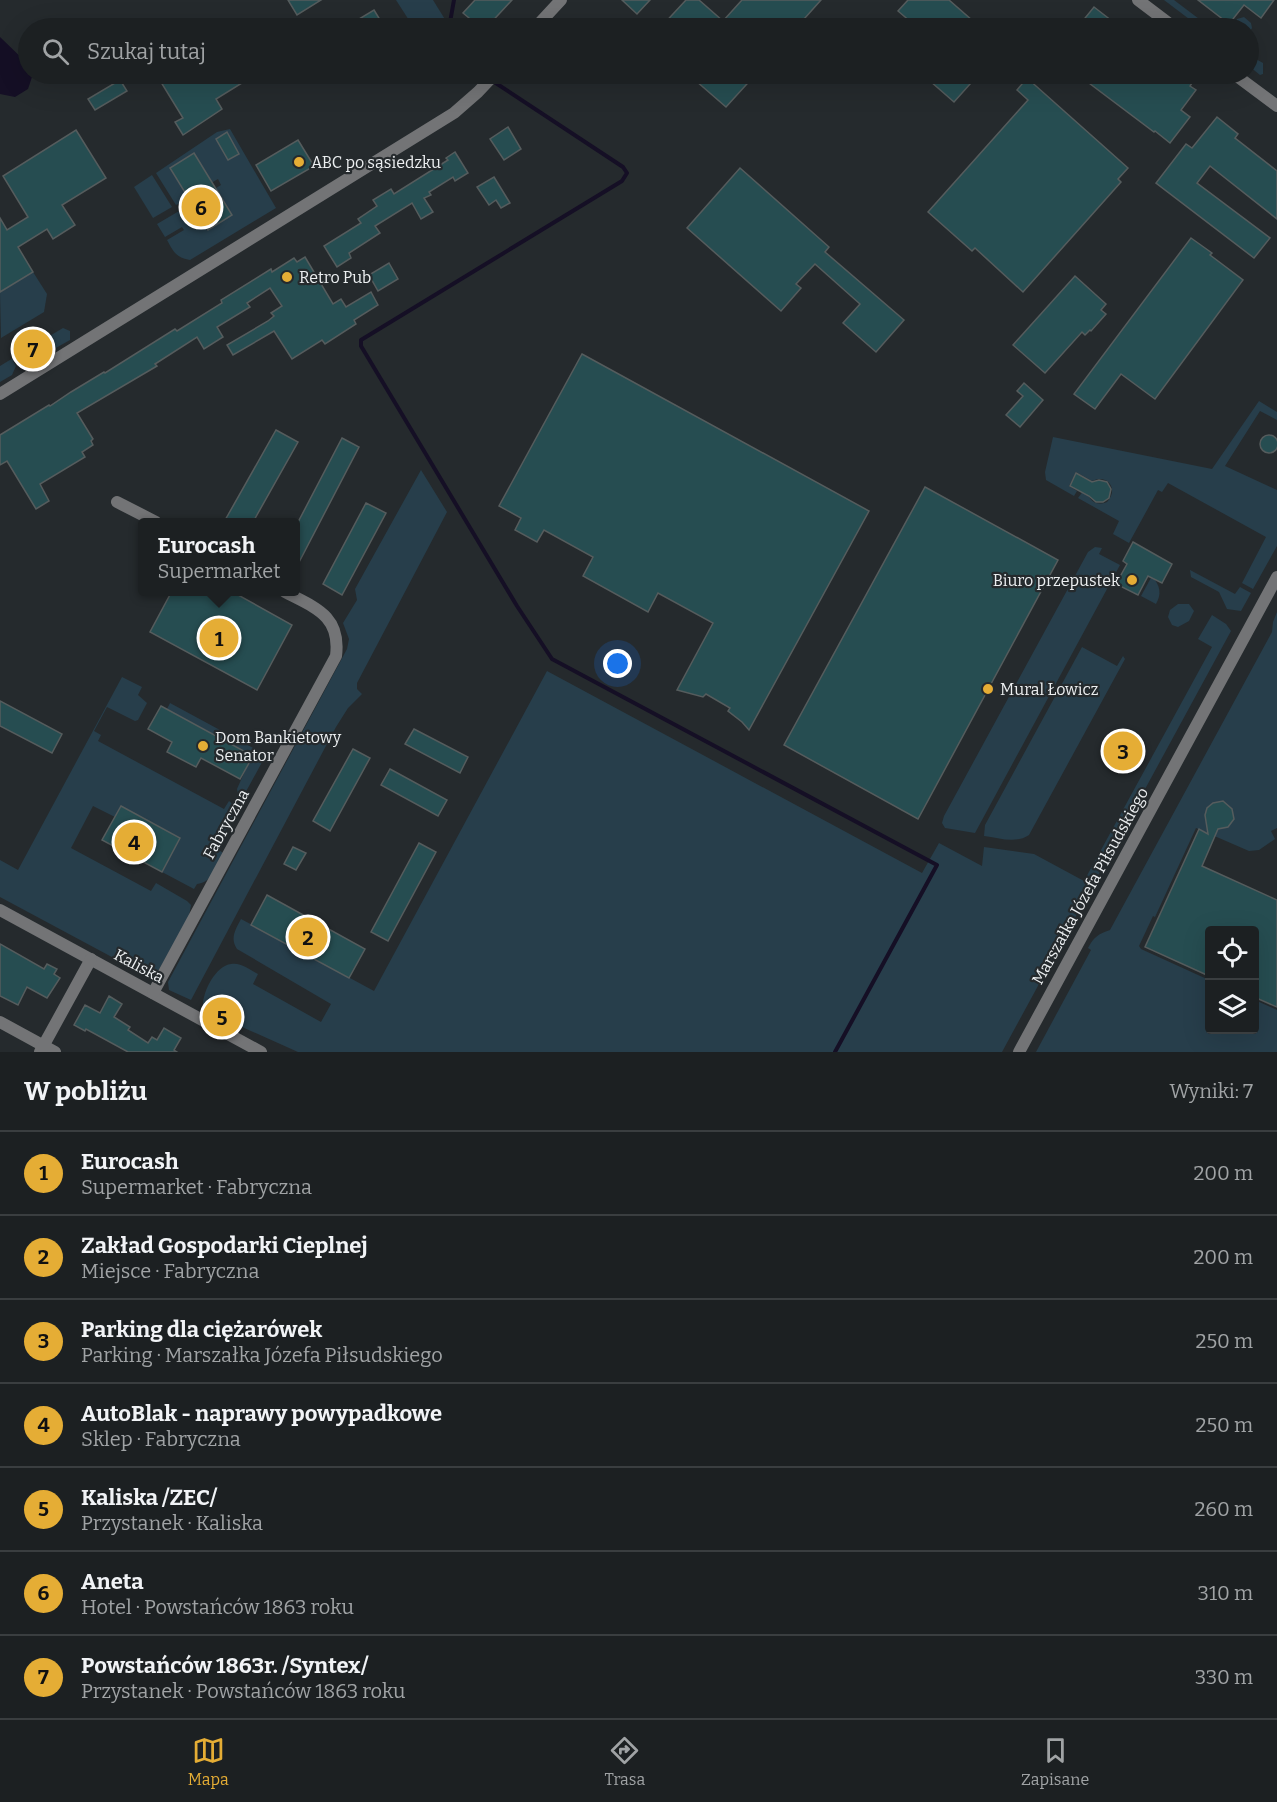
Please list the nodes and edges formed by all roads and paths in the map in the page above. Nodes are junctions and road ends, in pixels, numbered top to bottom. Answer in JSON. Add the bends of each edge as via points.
{"nodes":[{"id":1,"x":561,"y":0,"type":"edge"},
{"id":2,"x":1138,"y":0,"type":"edge"},
{"id":3,"x":544,"y":18,"type":"edge"},
{"id":4,"x":1162,"y":18,"type":"edge"},
{"id":5,"x":486,"y":84,"type":"edge"},
{"id":6,"x":1247,"y":84,"type":"edge"},
{"id":7,"x":1277,"y":106,"type":"edge"},
{"id":8,"x":0,"y":394,"type":"edge"},
{"id":9,"x":117,"y":502,"type":"dead end"},
{"id":10,"x":148,"y":518,"type":"edge"},
{"id":11,"x":1277,"y":577,"type":"edge"},
{"id":12,"x":293,"y":596,"type":"edge"},
{"id":13,"x":0,"y":910,"type":"edge"},
{"id":14,"x":92,"y":959,"type":"junction"},
{"id":15,"x":153,"y":993,"type":"junction"},
{"id":16,"x":0,"y":1022,"type":"edge"},
{"id":17,"x":245,"y":1048,"type":"edge"},
{"id":18,"x":42,"y":1049,"type":"edge"},
{"id":19,"x":56,"y":1052,"type":"edge"},
{"id":20,"x":261,"y":1052,"type":"edge"},
{"id":21,"x":1018,"y":1052,"type":"edge"}],
"edges":[{"from":1,"to":3,"type":"street"},
{"from":2,"to":4,"type":"street"},
{"from":5,"to":8,"type":"street","via":[[454,113],[426,131]]},
{"from":6,"to":7,"type":"street"},
{"from":9,"to":10,"type":"street"},
{"from":11,"to":21,"type":"street","name":"Marszałka Józefa Piłsudskiego"},
{"from":12,"to":15,"type":"street","name":"Fabryczna","via":[[327,617],[338,643],[336,656]]},
{"from":13,"to":14,"type":"street","name":"Kaliska"},
{"from":14,"to":15,"type":"street","name":"Kaliska"},
{"from":14,"to":18,"type":"street"},
{"from":15,"to":17,"type":"street","name":"Kaliska"},
{"from":16,"to":18,"type":"street"},
{"from":17,"to":20,"type":"street","name":"Kaliska"},
{"from":18,"to":19,"type":"street"}]}
